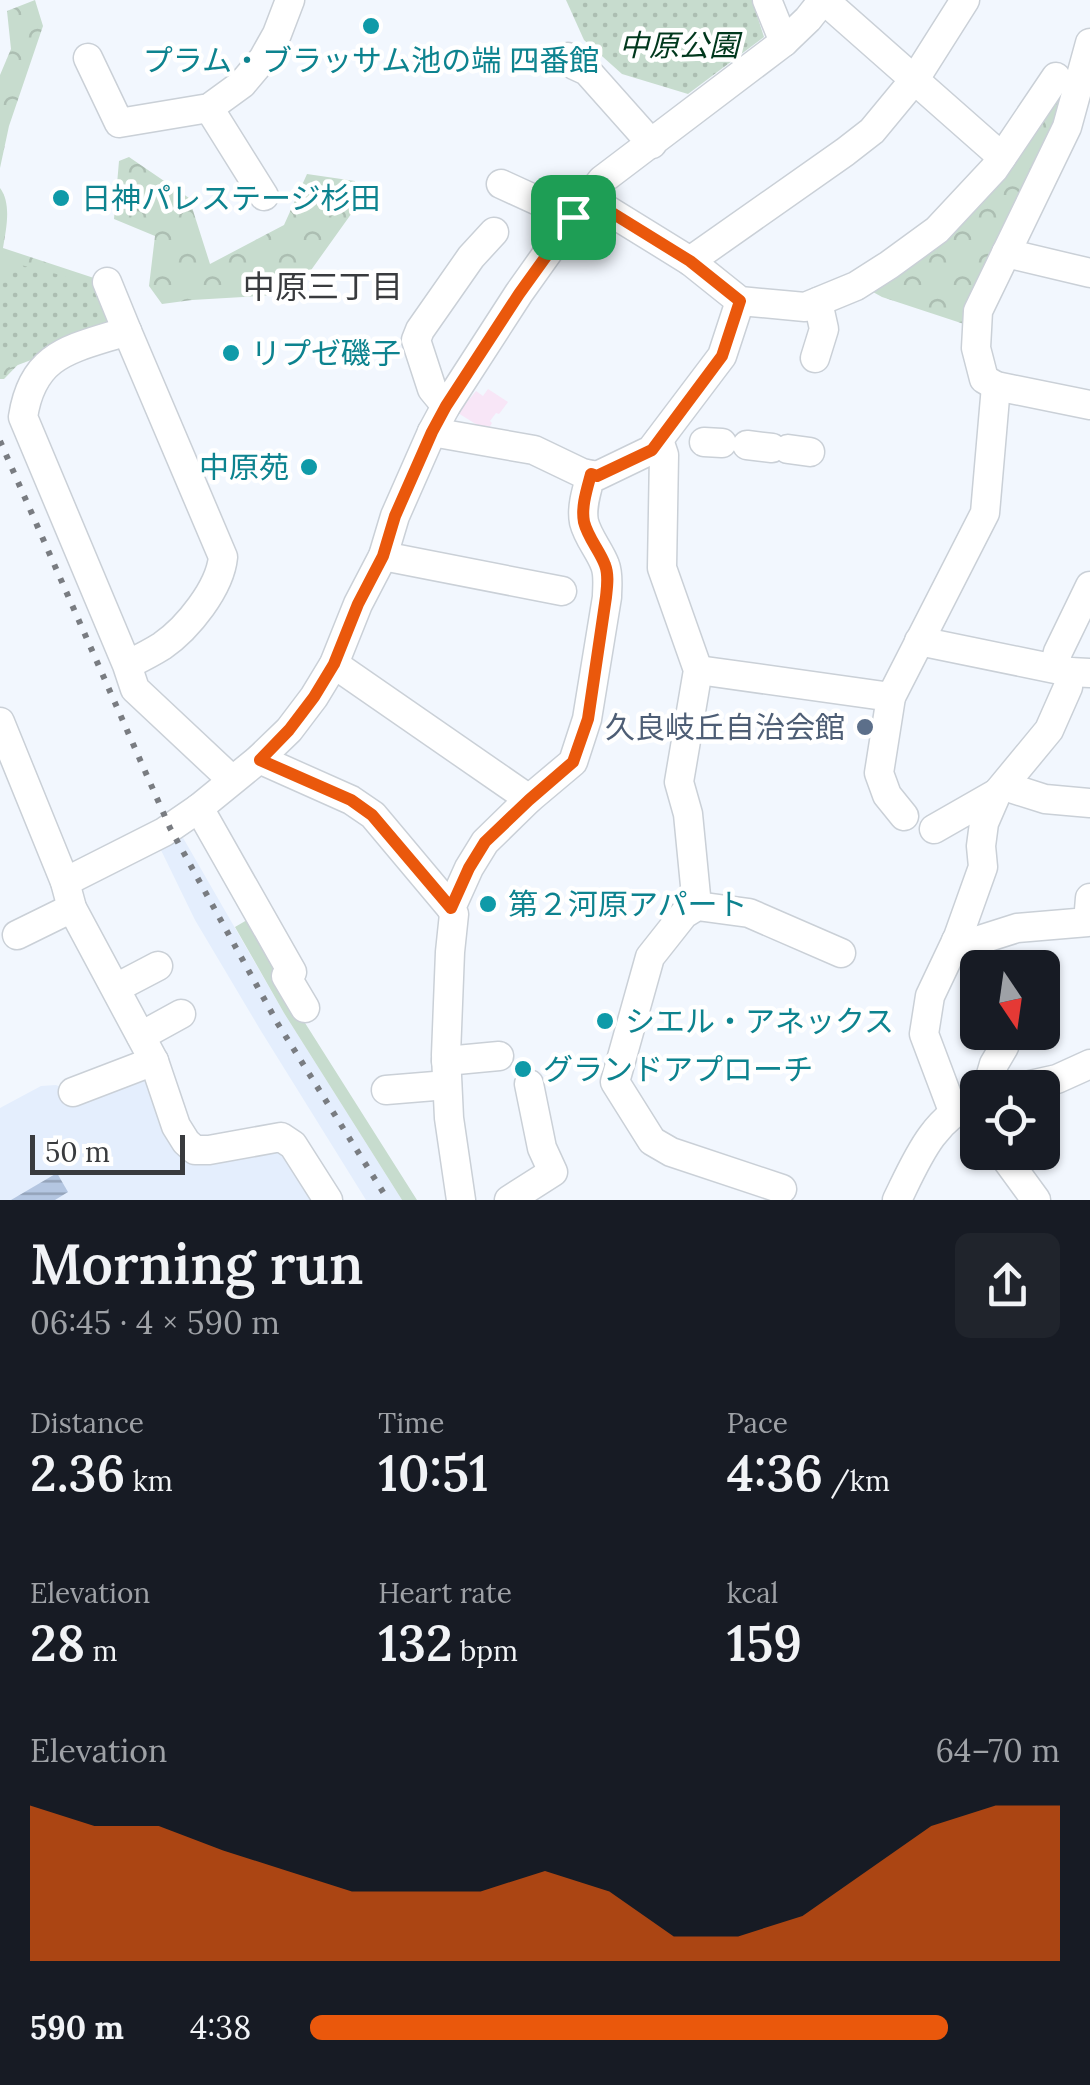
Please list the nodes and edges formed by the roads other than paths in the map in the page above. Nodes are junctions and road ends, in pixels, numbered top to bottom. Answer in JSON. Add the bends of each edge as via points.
{"nodes":[{"id":1,"x":290,"y":0,"type":"edge"},
{"id":2,"x":766,"y":0,"type":"edge"},
{"id":3,"x":824,"y":0,"type":"edge"},
{"id":4,"x":966,"y":0,"type":"edge"},
{"id":5,"x":784,"y":42,"type":"junction"},
{"id":6,"x":1090,"y":44,"type":"edge"},
{"id":7,"x":568,"y":57,"type":"dead end"},
{"id":8,"x":87,"y":73,"type":"dead end"},
{"id":9,"x":1056,"y":77,"type":"dead end"},
{"id":10,"x":916,"y":79,"type":"junction"},
{"id":11,"x":209,"y":108,"type":"junction"},
{"id":12,"x":1062,"y":137,"type":"junction"},
{"id":13,"x":652,"y":144,"type":"junction"},
{"id":14,"x":1090,"y":145,"type":"edge"},
{"id":15,"x":1002,"y":157,"type":"junction"},
{"id":16,"x":501,"y":184,"type":"dead end"},
{"id":17,"x":264,"y":196,"type":"dead end"},
{"id":18,"x":580,"y":207,"type":"junction"},
{"id":19,"x":494,"y":232,"type":"dead end"},
{"id":20,"x":1006,"y":253,"type":"junction"},
{"id":21,"x":690,"y":261,"type":"junction"},
{"id":22,"x":1090,"y":273,"type":"edge"},
{"id":23,"x":106,"y":282,"type":"dead end"},
{"id":24,"x":740,"y":301,"type":"junction"},
{"id":25,"x":818,"y":302,"type":"junction"},
{"id":26,"x":126,"y":331,"type":"junction"},
{"id":27,"x":815,"y":358,"type":"dead end"},
{"id":28,"x":996,"y":386,"type":"junction"},
{"id":29,"x":1090,"y":404,"type":"edge"},
{"id":30,"x":446,"y":406,"type":"junction"},
{"id":31,"x":432,"y":432,"type":"junction"},
{"id":32,"x":661,"y":447,"type":"junction"},
{"id":33,"x":591,"y":474,"type":"junction"},
{"id":34,"x":383,"y":556,"type":"junction"},
{"id":35,"x":1090,"y":586,"type":"edge"},
{"id":36,"x":562,"y":591,"type":"dead end"},
{"id":37,"x":919,"y":641,"type":"junction"},
{"id":38,"x":334,"y":664,"type":"junction"},
{"id":39,"x":127,"y":665,"type":"junction"},
{"id":40,"x":698,"y":670,"type":"junction"},
{"id":41,"x":1071,"y":671,"type":"edge"},
{"id":42,"x":891,"y":697,"type":"junction"},
{"id":43,"x":1,"y":725,"type":"edge"},
{"id":44,"x":260,"y":760,"type":"junction"},
{"id":45,"x":232,"y":780,"type":"junction"},
{"id":46,"x":1000,"y":789,"type":"junction"},
{"id":47,"x":529,"y":800,"type":"junction"},
{"id":48,"x":1090,"y":803,"type":"edge"},
{"id":49,"x":199,"y":808,"type":"junction"},
{"id":50,"x":904,"y":816,"type":"dead end"},
{"id":51,"x":934,"y":829,"type":"dead end"},
{"id":52,"x":69,"y":895,"type":"junction"},
{"id":53,"x":1090,"y":898,"type":"edge"},
{"id":54,"x":697,"y":906,"type":"junction"},
{"id":55,"x":451,"y":908,"type":"junction"},
{"id":56,"x":17,"y":934,"type":"dead end"},
{"id":57,"x":956,"y":940,"type":"junction"},
{"id":58,"x":842,"y":953,"type":"dead end"},
{"id":59,"x":158,"y":966,"type":"dead end"},
{"id":60,"x":116,"y":988,"type":"junction"},
{"id":61,"x":305,"y":1008,"type":"dead end"},
{"id":62,"x":182,"y":1014,"type":"dead end"},
{"id":63,"x":141,"y":1036,"type":"junction"},
{"id":64,"x":499,"y":1056,"type":"dead end"},
{"id":65,"x":154,"y":1062,"type":"junction"},
{"id":66,"x":1090,"y":1064,"type":"edge"},
{"id":67,"x":446,"y":1073,"type":"junction"},
{"id":68,"x":1060,"y":1077,"type":"edge"},
{"id":69,"x":529,"y":1084,"type":"dead end"},
{"id":70,"x":960,"y":1086,"type":"edge"},
{"id":71,"x":386,"y":1090,"type":"dead end"},
{"id":72,"x":73,"y":1092,"type":"dead end"},
{"id":73,"x":960,"y":1115,"type":"edge"},
{"id":74,"x":1014,"y":1170,"type":"edge"},
{"id":75,"x":782,"y":1188,"type":"dead end"},
{"id":76,"x":328,"y":1200,"type":"edge"},
{"id":77,"x":461,"y":1200,"type":"edge"},
{"id":78,"x":509,"y":1200,"type":"edge"},
{"id":79,"x":897,"y":1200,"type":"edge"},
{"id":80,"x":1036,"y":1200,"type":"edge"}],
"edges":[{"from":1,"to":11,"type":"street","via":[[263,59]]},
{"from":2,"to":5,"type":"street"},
{"from":3,"to":5,"type":"street"},
{"from":3,"to":10,"type":"street"},
{"from":4,"to":10,"type":"street"},
{"from":5,"to":13,"type":"street"},
{"from":6,"to":12,"type":"street"},
{"from":7,"to":13,"type":"street"},
{"from":8,"to":11,"type":"street","via":[[120,123]]},
{"from":9,"to":15,"type":"street"},
{"from":10,"to":15,"type":"street"},
{"from":10,"to":21,"type":"street","via":[[872,131]]},
{"from":11,"to":17,"type":"street"},
{"from":12,"to":14,"type":"street"},
{"from":12,"to":20,"type":"street"},
{"from":13,"to":18,"type":"street","via":[[602,180]]},
{"from":15,"to":25,"type":"street","via":[[937,230],[856,286]]},
{"from":16,"to":18,"type":"street"},
{"from":18,"to":21,"type":"street"},
{"from":18,"to":30,"type":"street"},
{"from":19,"to":30,"type":"street","via":[[416,340],[432,389]]},
{"from":20,"to":22,"type":"street"},
{"from":20,"to":28,"type":"street","via":[[978,311],[976,348],[984,380]]},
{"from":21,"to":24,"type":"street"},
{"from":23,"to":26,"type":"street"},
{"from":24,"to":25,"type":"street","via":[[806,307]]},
{"from":24,"to":32,"type":"street","via":[[722,356]]},
{"from":25,"to":27,"type":"street","via":[[824,329]]},
{"from":26,"to":39,"type":"street","via":[[223,557],[216,584],[182,628]]},
{"from":26,"to":39,"type":"street","via":[[48,363],[28,388],[23,417]]},
{"from":28,"to":29,"type":"street"},
{"from":28,"to":37,"type":"street","via":[[985,513]]},
{"from":30,"to":31,"type":"street"},
{"from":31,"to":33,"type":"street","via":[[534,450]]},
{"from":31,"to":34,"type":"street"},
{"from":32,"to":33,"type":"street"},
{"from":32,"to":40,"type":"street","via":[[662,568]]},
{"from":33,"to":47,"type":"street","via":[[584,522],[607,579],[588,719],[573,762]]},
{"from":34,"to":36,"type":"street"},
{"from":34,"to":38,"type":"street"},
{"from":35,"to":41,"type":"street","via":[[1058,652]]},
{"from":37,"to":41,"type":"street"},
{"from":37,"to":42,"type":"street"},
{"from":38,"to":44,"type":"street"},
{"from":38,"to":47,"type":"street"},
{"from":39,"to":45,"type":"street","via":[[135,690]]},
{"from":40,"to":42,"type":"street"},
{"from":40,"to":54,"type":"street","via":[[678,782],[688,814]]},
{"from":41,"to":46,"type":"street","via":[[1050,730]]},
{"from":42,"to":50,"type":"street","via":[[880,773],[886,795]]},
{"from":43,"to":52,"type":"street"},
{"from":44,"to":45,"type":"street"},
{"from":44,"to":55,"type":"street","via":[[372,815]]},
{"from":45,"to":49,"type":"street"},
{"from":46,"to":48,"type":"street"},
{"from":46,"to":51,"type":"street"},
{"from":46,"to":57,"type":"street","via":[[984,823],[982,866]]},
{"from":47,"to":55,"type":"street","via":[[485,842]]},
{"from":49,"to":52,"type":"street"},
{"from":49,"to":61,"type":"street","via":[[292,972],[286,976]]},
{"from":52,"to":56,"type":"street"},
{"from":52,"to":60,"type":"street"},
{"from":53,"to":57,"type":"street","via":[[1088,922]]},
{"from":54,"to":58,"type":"street","via":[[749,914]]},
{"from":54,"to":75,"type":"street","via":[[650,957],[615,1082],[652,1140]]},
{"from":55,"to":67,"type":"street"},
{"from":57,"to":70,"type":"street","via":[[930,996],[924,1034]]},
{"from":59,"to":60,"type":"street"},
{"from":60,"to":63,"type":"street"},
{"from":62,"to":63,"type":"street"},
{"from":63,"to":65,"type":"street"},
{"from":64,"to":67,"type":"street"},
{"from":65,"to":72,"type":"street"},
{"from":65,"to":76,"type":"street","via":[[176,1126],[195,1150],[281,1137]]},
{"from":66,"to":68,"type":"street"},
{"from":67,"to":71,"type":"street"},
{"from":67,"to":77,"type":"street"},
{"from":69,"to":78,"type":"street","via":[[553,1172]]},
{"from":73,"to":79,"type":"street","via":[[922,1149]]},
{"from":74,"to":80,"type":"street"}]}
